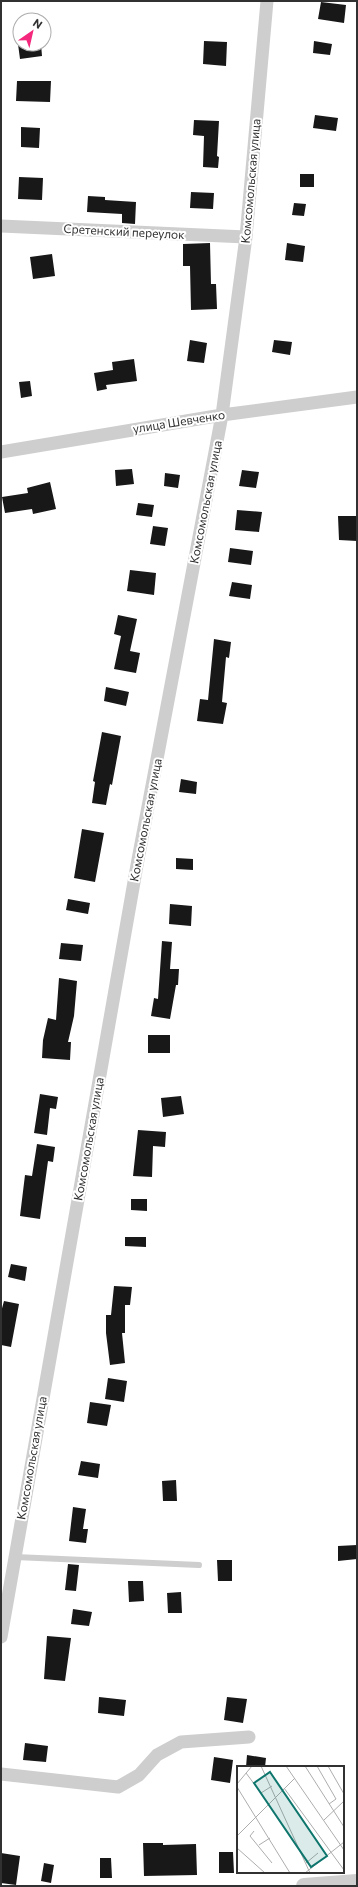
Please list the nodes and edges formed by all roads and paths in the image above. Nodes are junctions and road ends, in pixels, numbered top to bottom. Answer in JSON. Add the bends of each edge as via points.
{"nodes":[{"id":1,"x":267,"y":1,"type":"edge"},
{"id":2,"x":1,"y":226,"type":"edge"},
{"id":3,"x":246,"y":237,"type":"junction"},
{"id":4,"x":357,"y":397,"type":"edge"},
{"id":5,"x":222,"y":415,"type":"junction"},
{"id":6,"x":1,"y":452,"type":"edge"},
{"id":7,"x":15,"y":1557,"type":"junction"},
{"id":8,"x":199,"y":1565,"type":"dead end"},
{"id":9,"x":1,"y":1637,"type":"edge"},
{"id":10,"x":249,"y":1737,"type":"dead end"},
{"id":11,"x":1,"y":1774,"type":"edge"},
{"id":12,"x":357,"y":1882,"type":"edge"},
{"id":13,"x":304,"y":1886,"type":"edge"}],
"edges":[{"from":1,"to":3,"type":"street","name":"Комсомольская улица"},
{"from":2,"to":3,"type":"street","name":"Сретенский переулок"},
{"from":3,"to":5,"type":"street","name":"Комсомольская улица"},
{"from":4,"to":5,"type":"street","name":"улица Шевченко"},
{"from":5,"to":6,"type":"street","name":"улица Шевченко"},
{"from":5,"to":7,"type":"street","name":"Комсомольская улица","via":[[137,864]]},
{"from":7,"to":8,"type":"lane"},
{"from":7,"to":9,"type":"street","name":"Комсомольская улица"},
{"from":10,"to":11,"type":"street","via":[[181,1742],[157,1755],[139,1775],[118,1787]]},
{"from":12,"to":13,"type":"street"}]}
